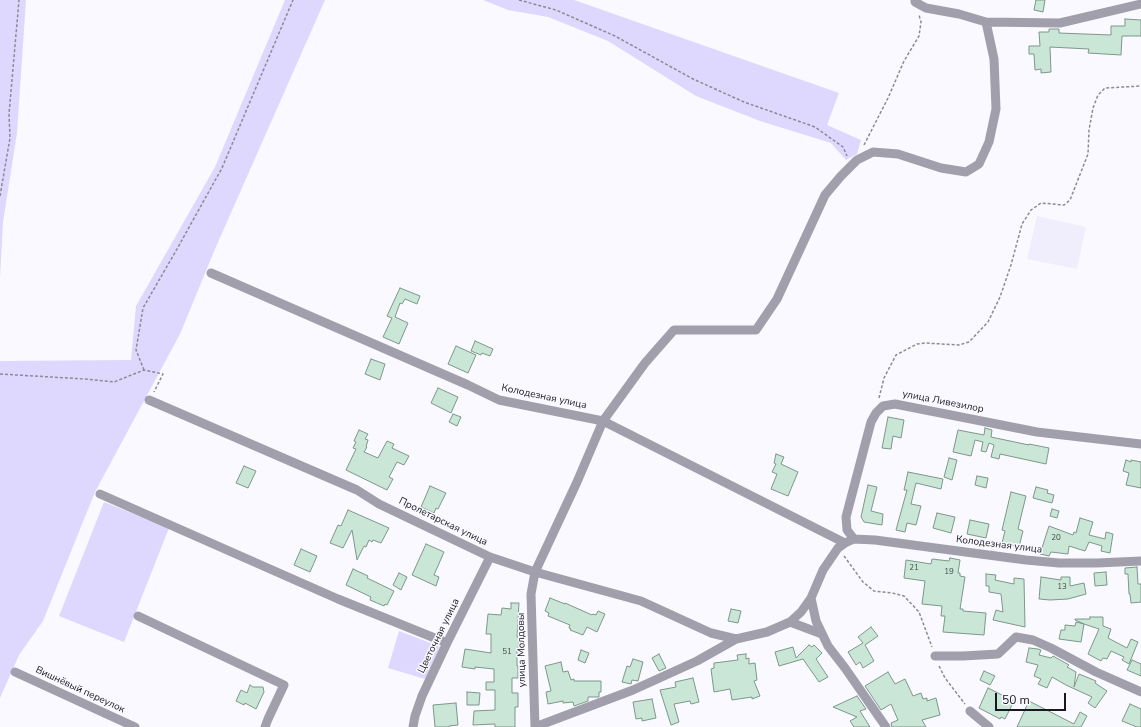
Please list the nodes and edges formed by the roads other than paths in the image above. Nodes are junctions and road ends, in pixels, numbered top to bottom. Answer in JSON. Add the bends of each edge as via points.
{"nodes":[{"id":1,"x":915,"y":1,"type":"edge"},
{"id":2,"x":1141,"y":4,"type":"edge"},
{"id":3,"x":986,"y":22,"type":"junction"},
{"id":4,"x":211,"y":273,"type":"dead end"},
{"id":5,"x":149,"y":400,"type":"road end"},
{"id":6,"x":603,"y":421,"type":"junction"},
{"id":7,"x":1141,"y":444,"type":"edge"},
{"id":8,"x":100,"y":494,"type":"dead end"},
{"id":9,"x":846,"y":544,"type":"junction"},
{"id":10,"x":490,"y":557,"type":"junction"},
{"id":11,"x":1141,"y":561,"type":"edge"},
{"id":12,"x":535,"y":572,"type":"junction"},
{"id":13,"x":811,"y":598,"type":"junction"},
{"id":14,"x":138,"y":616,"type":"dead end"},
{"id":15,"x":790,"y":622,"type":"junction"},
{"id":16,"x":822,"y":634,"type":"junction"},
{"id":17,"x":736,"y":639,"type":"junction"},
{"id":18,"x":447,"y":643,"type":"junction"},
{"id":19,"x":935,"y":656,"type":"road end"},
{"id":20,"x":15,"y":672,"type":"dead end"},
{"id":21,"x":1141,"y":692,"type":"edge"},
{"id":22,"x":970,"y":711,"type":"road end"},
{"id":23,"x":135,"y":727,"type":"edge"},
{"id":24,"x":265,"y":727,"type":"edge"},
{"id":25,"x":413,"y":727,"type":"edge"},
{"id":26,"x":535,"y":727,"type":"edge"},
{"id":27,"x":886,"y":727,"type":"edge"},
{"id":28,"x":989,"y":727,"type":"edge"}],
"edges":[{"from":1,"to":3,"type":"street","via":[[926,8]]},
{"from":2,"to":3,"type":"street","via":[[1060,23]]},
{"from":3,"to":6,"type":"street","name":"улица Молдовы","via":[[994,59],[996,109],[989,142],[978,164],[966,172],[941,168],[898,154],[873,152],[857,160],[825,195],[777,299],[756,330],[674,330],[645,363]]},
{"from":4,"to":6,"type":"street","name":"Колодезная улица","via":[[499,400]]},
{"from":5,"to":10,"type":"street","name":"Пролетарская улица","via":[[357,490],[379,504]]},
{"from":6,"to":9,"type":"street","name":"Колодезная улица"},
{"from":6,"to":12,"type":"street","name":"улица Молдовы"},
{"from":7,"to":9,"type":"street","name":"улица Ливезилор","via":[[1037,432],[895,404],[883,406],[871,422],[846,517]]},
{"from":8,"to":18,"type":"street","via":[[338,600]]},
{"from":9,"to":11,"type":"street","name":"Колодезная улица","via":[[875,540],[1059,563]]},
{"from":9,"to":13,"type":"street","name":"Пролетарская улица","via":[[822,570]]},
{"from":10,"to":12,"type":"street","name":"Пролетарская улица"},
{"from":10,"to":18,"type":"street","name":"Цветочная улица"},
{"from":12,"to":17,"type":"street","name":"Пролетарская улица","via":[[641,601],[711,633]]},
{"from":12,"to":26,"type":"street","name":"улица Молдовы","via":[[531,594]]},
{"from":13,"to":15,"type":"street","name":"Пролетарская улица"},
{"from":13,"to":16,"type":"street"},
{"from":14,"to":24,"type":"street","via":[[284,685]]},
{"from":15,"to":16,"type":"street"},
{"from":15,"to":17,"type":"street","name":"Пролетарская улица","via":[[767,632]]},
{"from":16,"to":27,"type":"street"},
{"from":17,"to":26,"type":"street","name":"Пролетарская улица","via":[[697,661],[633,690]]},
{"from":18,"to":25,"type":"street","name":"Цветочная улица","via":[[422,696]]},
{"from":19,"to":21,"type":"street","via":[[998,654],[1016,637],[1033,640]]},
{"from":20,"to":23,"type":"street","name":"Вишнёвый переулок"},
{"from":22,"to":28,"type":"street"}]}
